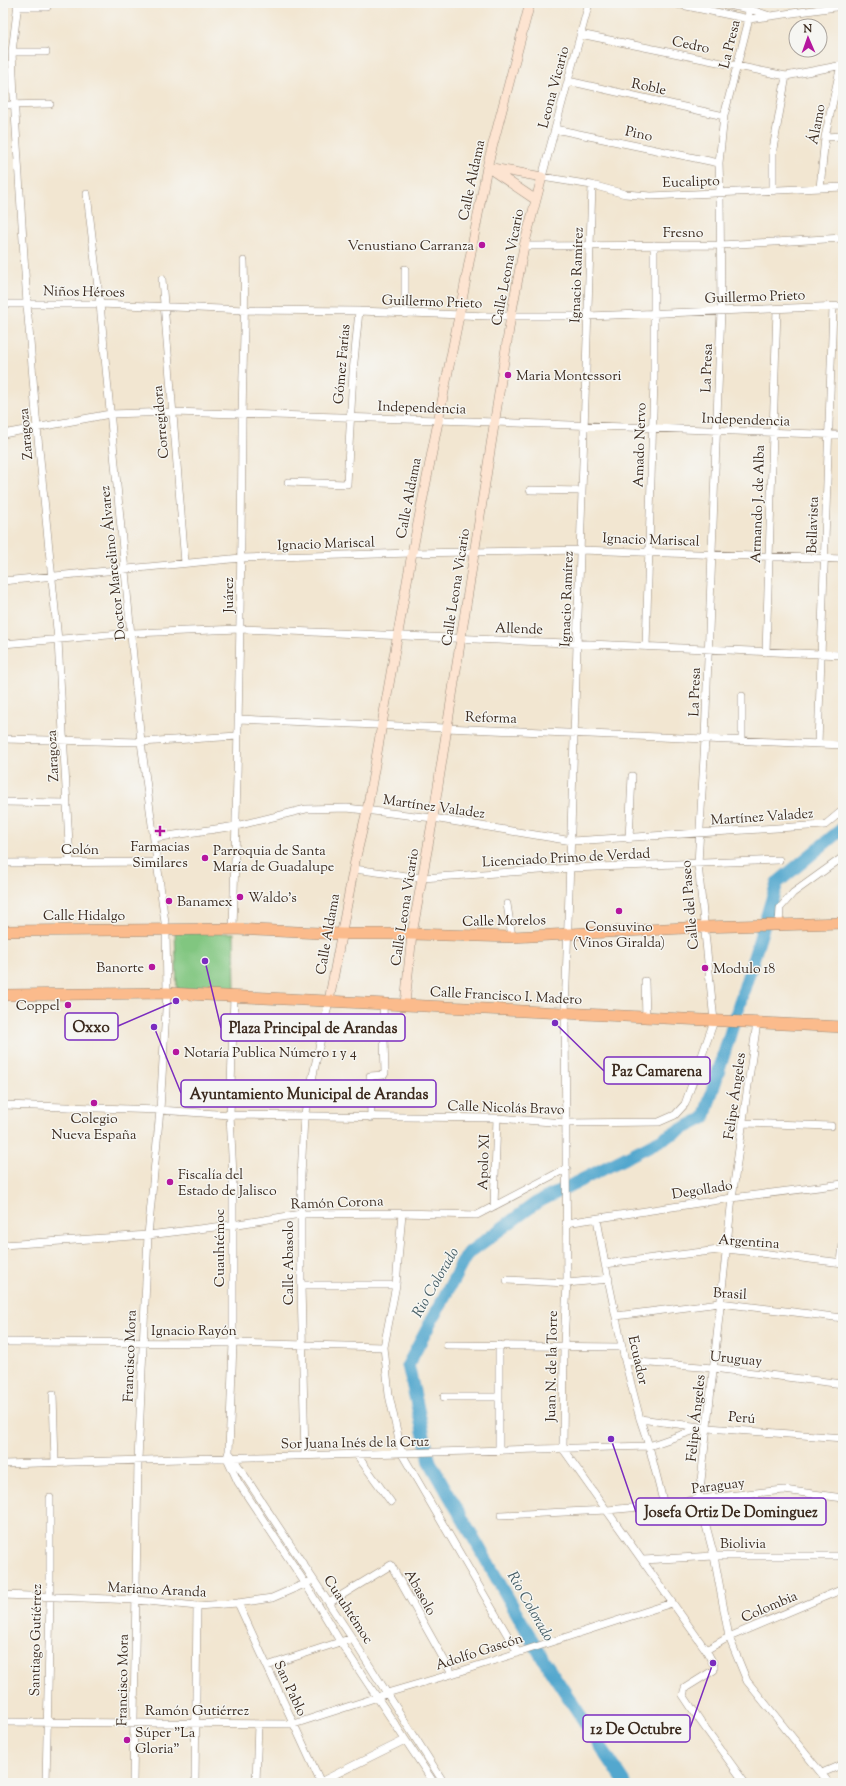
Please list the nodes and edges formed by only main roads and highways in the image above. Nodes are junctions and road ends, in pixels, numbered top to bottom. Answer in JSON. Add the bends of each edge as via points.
{"nodes":[{"id":1,"x":530,"y":3,"type":"edge"},
{"id":2,"x":487,"y":167,"type":"junction"},
{"id":3,"x":536,"y":200,"type":"junction"},
{"id":4,"x":843,"y":923,"type":"edge"},
{"id":5,"x":166,"y":930,"type":"joint"},
{"id":6,"x":3,"y":931,"type":"edge"},
{"id":7,"x":342,"y":934,"type":"junction"},
{"id":8,"x":412,"y":934,"type":"junction"},
{"id":9,"x":3,"y":995,"type":"edge"},
{"id":10,"x":329,"y":1001,"type":"junction"},
{"id":11,"x":405,"y":1004,"type":"junction"},
{"id":12,"x":843,"y":1027,"type":"edge"}],
"edges":[{"from":1,"to":2,"type":"main road","name":"Calle Aldama"},
{"from":2,"to":3,"type":"main road"},
{"from":2,"to":3,"type":"main road","name":"Calle Leona Vicario","via":[[542,177]]},
{"from":2,"to":7,"type":"main road","name":"Calle Aldama"},
{"from":3,"to":8,"type":"main road","name":"Calle Leona Vicario","via":[[524,246],[511,316],[433,818]]},
{"from":4,"to":8,"type":"main road","name":"Calle Morelos","via":[[512,937]]},
{"from":5,"to":6,"type":"main road","name":"Calle Hidalgo"},
{"from":5,"to":7,"type":"main road","name":"Calle Morelos","via":[[233,929]]},
{"from":7,"to":8,"type":"main road","name":"Calle Morelos"},
{"from":7,"to":10,"type":"main road","name":"Calle Aldama"},
{"from":8,"to":11,"type":"main road","name":"Calle Leona Vicario"},
{"from":9,"to":10,"type":"main road","name":"Calle Francisco I. Madero","via":[[167,993]]},
{"from":10,"to":11,"type":"main road","name":"Calle Francisco I. Madero"},
{"from":11,"to":12,"type":"main road","name":"Calle Francisco I. Madero"}]}
